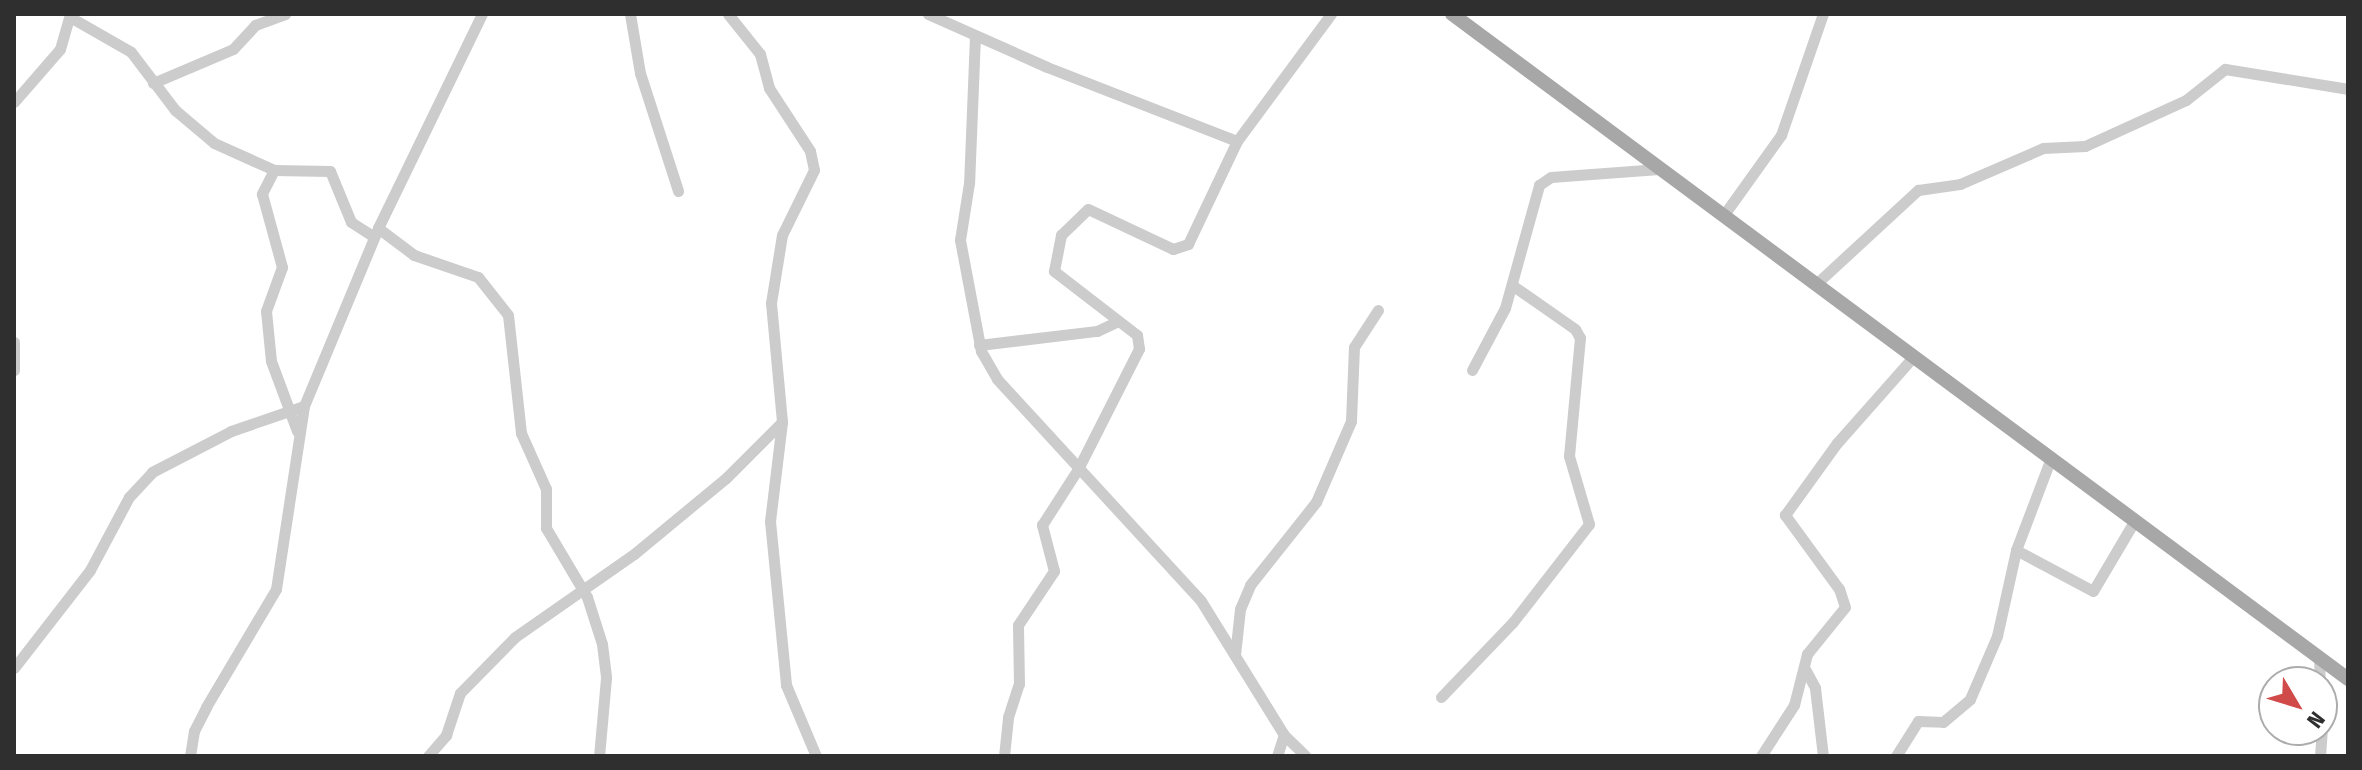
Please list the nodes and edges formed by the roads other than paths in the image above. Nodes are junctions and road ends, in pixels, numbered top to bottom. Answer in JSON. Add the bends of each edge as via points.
{"nodes":[{"id":1,"x":285,"y":14,"type":"edge"},
{"id":2,"x":482,"y":14,"type":"edge"},
{"id":3,"x":630,"y":14,"type":"edge"},
{"id":4,"x":728,"y":14,"type":"edge"},
{"id":5,"x":928,"y":14,"type":"edge"},
{"id":6,"x":1331,"y":14,"type":"edge"},
{"id":7,"x":1452,"y":14,"type":"edge"},
{"id":8,"x":1823,"y":14,"type":"edge"},
{"id":9,"x":70,"y":16,"type":"edge"},
{"id":10,"x":975,"y":36,"type":"junction"},
{"id":11,"x":153,"y":83,"type":"junction"},
{"id":12,"x":2348,"y":89,"type":"edge"},
{"id":13,"x":14,"y":100,"type":"edge"},
{"id":14,"x":1237,"y":141,"type":"junction"},
{"id":15,"x":1659,"y":169,"type":"junction"},
{"id":16,"x":274,"y":170,"type":"junction"},
{"id":17,"x":678,"y":191,"type":"dead end"},
{"id":18,"x":1723,"y":216,"type":"junction"},
{"id":19,"x":376,"y":232,"type":"junction"},
{"id":20,"x":1816,"y":284,"type":"junction"},
{"id":21,"x":1512,"y":285,"type":"junction"},
{"id":22,"x":1378,"y":310,"type":"dead end"},
{"id":23,"x":1118,"y":321,"type":"junction"},
{"id":24,"x":14,"y":342,"type":"edge"},
{"id":25,"x":979,"y":345,"type":"junction"},
{"id":26,"x":1914,"y":356,"type":"junction"},
{"id":27,"x":14,"y":370,"type":"edge"},
{"id":28,"x":1472,"y":370,"type":"dead end"},
{"id":29,"x":304,"y":406,"type":"junction"},
{"id":30,"x":286,"y":410,"type":"junction"},
{"id":31,"x":782,"y":422,"type":"junction"},
{"id":32,"x":297,"y":431,"type":"junction"},
{"id":33,"x":2051,"y":458,"type":"junction"},
{"id":34,"x":1078,"y":469,"type":"junction"},
{"id":35,"x":2135,"y":520,"type":"junction"},
{"id":36,"x":2016,"y":550,"type":"junction"},
{"id":37,"x":584,"y":590,"type":"junction"},
{"id":38,"x":1235,"y":655,"type":"junction"},
{"id":39,"x":2319,"y":657,"type":"junction"},
{"id":40,"x":2319,"y":666,"type":"edge"},
{"id":41,"x":1804,"y":667,"type":"junction"},
{"id":42,"x":14,"y":668,"type":"edge"},
{"id":43,"x":2348,"y":679,"type":"edge"},
{"id":44,"x":1441,"y":697,"type":"dead end"},
{"id":45,"x":1284,"y":735,"type":"junction"},
{"id":46,"x":190,"y":756,"type":"edge"},
{"id":47,"x":428,"y":756,"type":"edge"},
{"id":48,"x":599,"y":756,"type":"edge"},
{"id":49,"x":816,"y":756,"type":"edge"},
{"id":50,"x":1004,"y":756,"type":"edge"},
{"id":51,"x":1277,"y":756,"type":"edge"},
{"id":52,"x":1306,"y":756,"type":"edge"},
{"id":53,"x":1761,"y":756,"type":"edge"},
{"id":54,"x":1823,"y":756,"type":"edge"},
{"id":55,"x":1896,"y":756,"type":"edge"}],
"edges":[{"from":1,"to":11,"type":"street","via":[[255,25],[233,49]]},
{"from":2,"to":19,"type":"street"},
{"from":3,"to":17,"type":"street","via":[[640,73]]},
{"from":4,"to":31,"type":"street","via":[[760,54],[769,88],[810,151],[814,170],[782,235],[771,303]]},
{"from":5,"to":10,"type":"street"},
{"from":6,"to":14,"type":"street"},
{"from":7,"to":15,"type":"main road"},
{"from":8,"to":18,"type":"street","via":[[1781,135]]},
{"from":9,"to":11,"type":"street","via":[[123,45]]},
{"from":9,"to":13,"type":"street","via":[[60,49]]},
{"from":10,"to":14,"type":"street"},
{"from":10,"to":25,"type":"street","via":[[969,183],[960,240],[964,275],[979,322]]},
{"from":11,"to":16,"type":"street","via":[[214,143]]},
{"from":12,"to":20,"type":"street","via":[[2225,69],[2186,100],[2085,146],[2043,148],[1960,184],[1918,190]]},
{"from":14,"to":23,"type":"street","via":[[1181,249],[1098,210],[1079,212],[1061,235],[1054,271]]},
{"from":15,"to":18,"type":"main road"},
{"from":15,"to":21,"type":"street","via":[[1543,181]]},
{"from":16,"to":19,"type":"street","via":[[330,171],[351,222]]},
{"from":16,"to":30,"type":"street","via":[[262,194],[282,267],[266,311],[271,361]]},
{"from":18,"to":20,"type":"main road"},
{"from":19,"to":29,"type":"street"},
{"from":19,"to":37,"type":"street","via":[[414,255],[478,277],[501,303],[513,338],[521,433],[546,489],[546,528]]},
{"from":20,"to":26,"type":"main road"},
{"from":21,"to":28,"type":"street"},
{"from":21,"to":44,"type":"street","via":[[1575,329],[1580,338],[1569,456],[1589,524],[1513,622]]},
{"from":22,"to":38,"type":"street","via":[[1354,347],[1351,421],[1316,502],[1250,585],[1240,609]]},
{"from":23,"to":25,"type":"street","via":[[1097,331]]},
{"from":23,"to":34,"type":"street","via":[[1137,335],[1139,349]]},
{"from":24,"to":27,"type":"street"},
{"from":25,"to":34,"type":"street","via":[[997,379]]},
{"from":26,"to":33,"type":"main road"},
{"from":26,"to":41,"type":"street","via":[[1837,443],[1785,515],[1845,602],[1839,618],[1807,654]]},
{"from":29,"to":30,"type":"street"},
{"from":29,"to":32,"type":"street"},
{"from":30,"to":32,"type":"street"},
{"from":30,"to":42,"type":"street","via":[[176,456],[152,472],[129,497],[90,570]]},
{"from":31,"to":37,"type":"street","via":[[693,505]]},
{"from":31,"to":49,"type":"street","via":[[770,521],[776,552],[774,598],[786,685]]},
{"from":32,"to":46,"type":"street","via":[[276,589],[206,707]]},
{"from":33,"to":35,"type":"main road"},
{"from":33,"to":36,"type":"street"},
{"from":34,"to":38,"type":"street","via":[[1201,601]]},
{"from":34,"to":50,"type":"street","via":[[1042,525],[1054,571],[1018,625],[1019,684],[1008,717]]},
{"from":35,"to":36,"type":"street","via":[[2093,591]]},
{"from":35,"to":39,"type":"main road"},
{"from":36,"to":55,"type":"street","via":[[1997,636],[1970,699],[1943,722],[1918,721]]},
{"from":37,"to":47,"type":"street","via":[[515,637],[464,686],[446,735]]},
{"from":37,"to":48,"type":"street","via":[[606,663]]},
{"from":38,"to":45,"type":"street"},
{"from":39,"to":40,"type":"street"},
{"from":39,"to":43,"type":"main road"},
{"from":41,"to":53,"type":"street","via":[[1794,705]]},
{"from":41,"to":54,"type":"street","via":[[1815,688]]},
{"from":45,"to":51,"type":"street"},
{"from":45,"to":52,"type":"street"}]}
